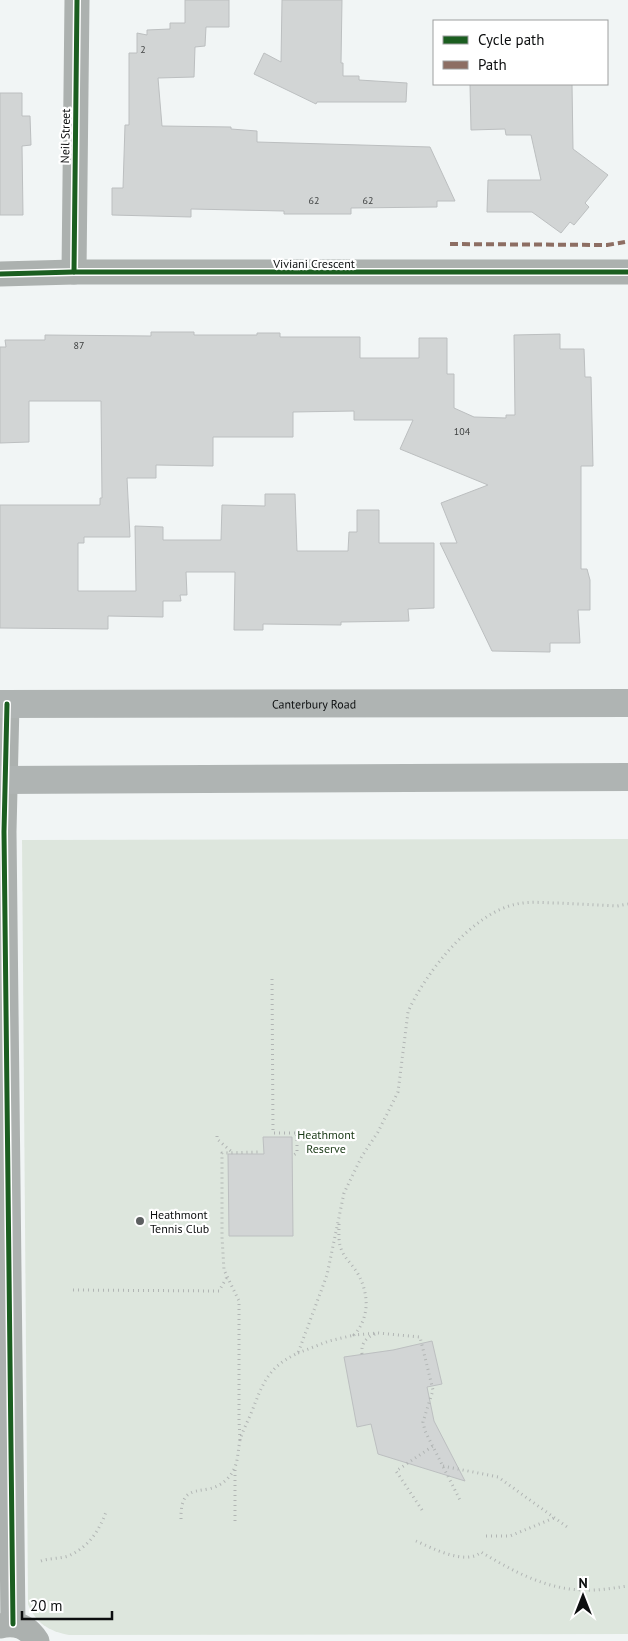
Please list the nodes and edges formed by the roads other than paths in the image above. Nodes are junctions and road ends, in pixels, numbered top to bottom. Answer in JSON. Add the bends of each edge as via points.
{"nodes":[{"id":1,"x":77,"y":0,"type":"edge"},
{"id":2,"x":74,"y":272,"type":"junction"},
{"id":3,"x":628,"y":272,"type":"edge"},
{"id":4,"x":0,"y":274,"type":"edge"},
{"id":5,"x":628,"y":703,"type":"edge"},
{"id":6,"x":3,"y":704,"type":"edge"},
{"id":7,"x":628,"y":776,"type":"edge"},
{"id":8,"x":3,"y":780,"type":"edge"},
{"id":9,"x":6,"y":1625,"type":"edge"},
{"id":10,"x":37,"y":1641,"type":"edge"}],
"edges":[{"from":1,"to":2,"type":"street","name":"Neil Street"},
{"from":2,"to":3,"type":"street","name":"Viviani Crescent"},
{"from":2,"to":4,"type":"street","name":"Viviani Crescent"},
{"from":5,"to":6,"type":"main road","name":"Canterbury Road"},
{"from":6,"to":8,"type":"street"},
{"from":7,"to":8,"type":"main road"},
{"from":8,"to":9,"type":"street"},
{"from":9,"to":10,"type":"street","via":[[22,1626]]}]}
